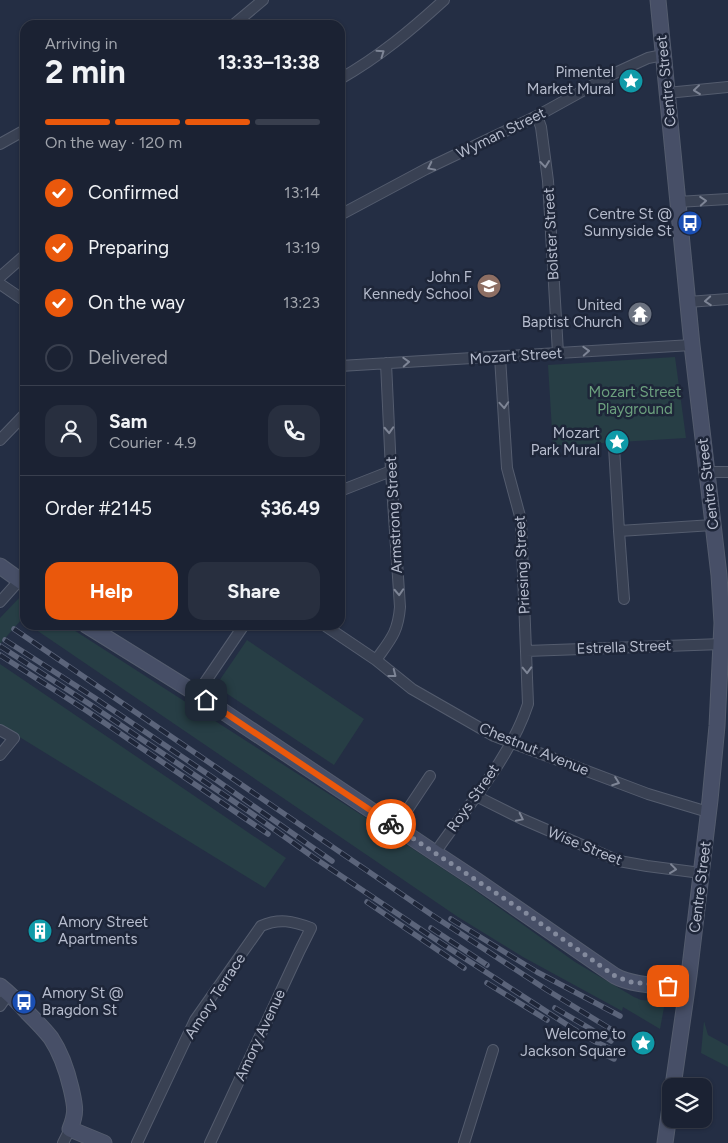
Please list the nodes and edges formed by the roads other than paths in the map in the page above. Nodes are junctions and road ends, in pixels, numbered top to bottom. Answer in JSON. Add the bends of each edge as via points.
{"nodes":[{"id":1,"x":263,"y":0,"type":"edge"},
{"id":2,"x":444,"y":0,"type":"edge"},
{"id":3,"x":658,"y":0,"type":"edge"},
{"id":4,"x":239,"y":20,"type":"edge"},
{"id":5,"x":663,"y":55,"type":"junction"},
{"id":6,"x":345,"y":76,"type":"edge"},
{"id":7,"x":728,"y":87,"type":"edge"},
{"id":8,"x":667,"y":93,"type":"junction"},
{"id":9,"x":537,"y":116,"type":"junction"},
{"id":10,"x":20,"y":133,"type":"edge"},
{"id":11,"x":0,"y":144,"type":"edge"},
{"id":12,"x":728,"y":199,"type":"edge"},
{"id":13,"x":678,"y":202,"type":"junction"},
{"id":14,"x":345,"y":212,"type":"edge"},
{"id":15,"x":20,"y":259,"type":"edge"},
{"id":16,"x":0,"y":277,"type":"edge"},
{"id":17,"x":0,"y":284,"type":"edge"},
{"id":18,"x":20,"y":298,"type":"edge"},
{"id":19,"x":728,"y":299,"type":"edge"},
{"id":20,"x":688,"y":302,"type":"junction"},
{"id":21,"x":692,"y":345,"type":"junction"},
{"id":22,"x":558,"y":353,"type":"junction"},
{"id":23,"x":500,"y":356,"type":"junction"},
{"id":24,"x":386,"y":364,"type":"junction"},
{"id":25,"x":345,"y":366,"type":"edge"},
{"id":26,"x":20,"y":419,"type":"edge"},
{"id":27,"x":0,"y":440,"type":"edge"},
{"id":28,"x":614,"y":447,"type":"dead end"},
{"id":29,"x":391,"y":471,"type":"junction"},
{"id":30,"x":707,"y":472,"type":"junction"},
{"id":31,"x":728,"y":472,"type":"edge"},
{"id":32,"x":345,"y":489,"type":"edge"},
{"id":33,"x":713,"y":525,"type":"junction"},
{"id":34,"x":619,"y":531,"type":"junction"},
{"id":35,"x":0,"y":566,"type":"edge"},
{"id":36,"x":20,"y":577,"type":"edge"},
{"id":37,"x":20,"y":582,"type":"edge"},
{"id":38,"x":624,"y":599,"type":"dead end"},
{"id":39,"x":0,"y":602,"type":"edge"},
{"id":40,"x":94,"y":630,"type":"edge"},
{"id":41,"x":241,"y":630,"type":"edge"},
{"id":42,"x":331,"y":630,"type":"edge"},
{"id":43,"x":722,"y":644,"type":"junction"},
{"id":44,"x":526,"y":650,"type":"junction"},
{"id":45,"x":376,"y":660,"type":"junction"},
{"id":46,"x":197,"y":694,"type":"junction"},
{"id":47,"x":723,"y":705,"type":"edge"},
{"id":48,"x":0,"y":730,"type":"edge"},
{"id":49,"x":512,"y":743,"type":"junction"},
{"id":50,"x":0,"y":755,"type":"edge"},
{"id":51,"x":430,"y":776,"type":"dead end"},
{"id":52,"x":476,"y":796,"type":"junction"},
{"id":53,"x":708,"y":812,"type":"junction"},
{"id":54,"x":396,"y":827,"type":"junction"},
{"id":55,"x":435,"y":853,"type":"junction"},
{"id":56,"x":701,"y":873,"type":"junction"},
{"id":57,"x":311,"y":928,"type":"joint"},
{"id":58,"x":687,"y":988,"type":"junction"},
{"id":59,"x":4,"y":990,"type":"edge"},
{"id":60,"x":0,"y":1006,"type":"edge"},
{"id":61,"x":493,"y":1050,"type":"dead end"},
{"id":62,"x":674,"y":1078,"type":"edge"},
{"id":63,"x":667,"y":1128,"type":"edge"},
{"id":64,"x":70,"y":1129,"type":"junction"},
{"id":65,"x":64,"y":1143,"type":"edge"},
{"id":66,"x":104,"y":1143,"type":"edge"},
{"id":67,"x":137,"y":1143,"type":"edge"},
{"id":68,"x":210,"y":1143,"type":"edge"},
{"id":69,"x":464,"y":1143,"type":"edge"},
{"id":70,"x":665,"y":1143,"type":"edge"}],
"edges":[{"from":1,"to":4,"type":"street"},
{"from":6,"to":2,"type":"street","one_way":true,"via":[[389,47]]},
{"from":3,"to":5,"type":"main road","name":"Centre Street"},
{"from":5,"to":8,"type":"main road","name":"Centre Street"},
{"from":5,"to":9,"type":"street","name":"Wyman Street","via":[[648,58],[613,74]]},
{"from":7,"to":8,"type":"street","one_way":true},
{"from":8,"to":13,"type":"main road","name":"Centre Street"},
{"from":9,"to":14,"type":"street","name":"Wyman Street","one_way":true},
{"from":9,"to":22,"type":"street","name":"Bolster Street","one_way":true,"via":[[548,181]]},
{"from":10,"to":11,"type":"street"},
{"from":13,"to":12,"type":"street","one_way":true},
{"from":13,"to":20,"type":"main road","name":"Centre Street"},
{"from":15,"to":16,"type":"street"},
{"from":17,"to":18,"type":"street"},
{"from":19,"to":20,"type":"street","one_way":true},
{"from":20,"to":21,"type":"main road","name":"Centre Street"},
{"from":22,"to":21,"type":"street","name":"Mozart Street","one_way":true},
{"from":21,"to":30,"type":"main road","name":"Centre Street"},
{"from":22,"to":23,"type":"street","name":"Mozart Street"},
{"from":24,"to":23,"type":"street","name":"Mozart Street","one_way":true},
{"from":23,"to":44,"type":"street","name":"Priesing Street","one_way":true,"via":[[507,468],[522,520]]},
{"from":24,"to":25,"type":"street","name":"Mozart Street"},
{"from":24,"to":29,"type":"street","name":"Armstrong Street","one_way":true},
{"from":26,"to":27,"type":"street"},
{"from":28,"to":34,"type":"street"},
{"from":29,"to":32,"type":"street"},
{"from":29,"to":45,"type":"street","name":"Armstrong Street","one_way":true,"via":[[399,621]]},
{"from":30,"to":31,"type":"street"},
{"from":30,"to":33,"type":"main road","name":"Centre Street"},
{"from":33,"to":34,"type":"street"},
{"from":33,"to":43,"type":"main road","name":"Centre Street"},
{"from":34,"to":38,"type":"street"},
{"from":35,"to":36,"type":"main road"},
{"from":37,"to":39,"type":"street"},
{"from":40,"to":46,"type":"main road"},
{"from":41,"to":46,"type":"street"},
{"from":42,"to":45,"type":"street","name":"Chestnut Avenue"},
{"from":43,"to":44,"type":"street","name":"Estrella Street"},
{"from":43,"to":47,"type":"main road","name":"Centre Street"},
{"from":44,"to":49,"type":"street","name":"Priesing Street","one_way":true,"via":[[528,704]]},
{"from":45,"to":49,"type":"street","name":"Chestnut Avenue","one_way":true,"via":[[412,689]]},
{"from":46,"to":54,"type":"main road"},
{"from":47,"to":53,"type":"main road","name":"Centre Street"},
{"from":48,"to":50,"type":"street","via":[[14,738]]},
{"from":49,"to":52,"type":"street","name":"Roys Street"},
{"from":49,"to":53,"type":"street","name":"Chestnut Avenue","one_way":true,"via":[[648,794]]},
{"from":51,"to":54,"type":"street"},
{"from":52,"to":55,"type":"street","name":"Roys Street"},
{"from":52,"to":56,"type":"street","name":"Wise Street","one_way":true,"via":[[619,861]]},
{"from":53,"to":56,"type":"main road","name":"Centre Street"},
{"from":54,"to":55,"type":"main road"},
{"from":55,"to":58,"type":"main road","via":[[620,978]]},
{"from":56,"to":58,"type":"main road","name":"Centre Street"},
{"from":57,"to":67,"type":"street","name":"Amory Terrace","via":[[282,921],[271,921],[261,926],[195,1020]]},
{"from":57,"to":68,"type":"street","name":"Amory Avenue"},
{"from":58,"to":62,"type":"main road","name":"Centre Street"},
{"from":59,"to":60,"type":"street"},
{"from":59,"to":64,"type":"main road","via":[[40,1026],[59,1051],[75,1107]]},
{"from":61,"to":69,"type":"street"},
{"from":63,"to":70,"type":"main road"},
{"from":64,"to":65,"type":"street"},
{"from":64,"to":66,"type":"main road"}]}
